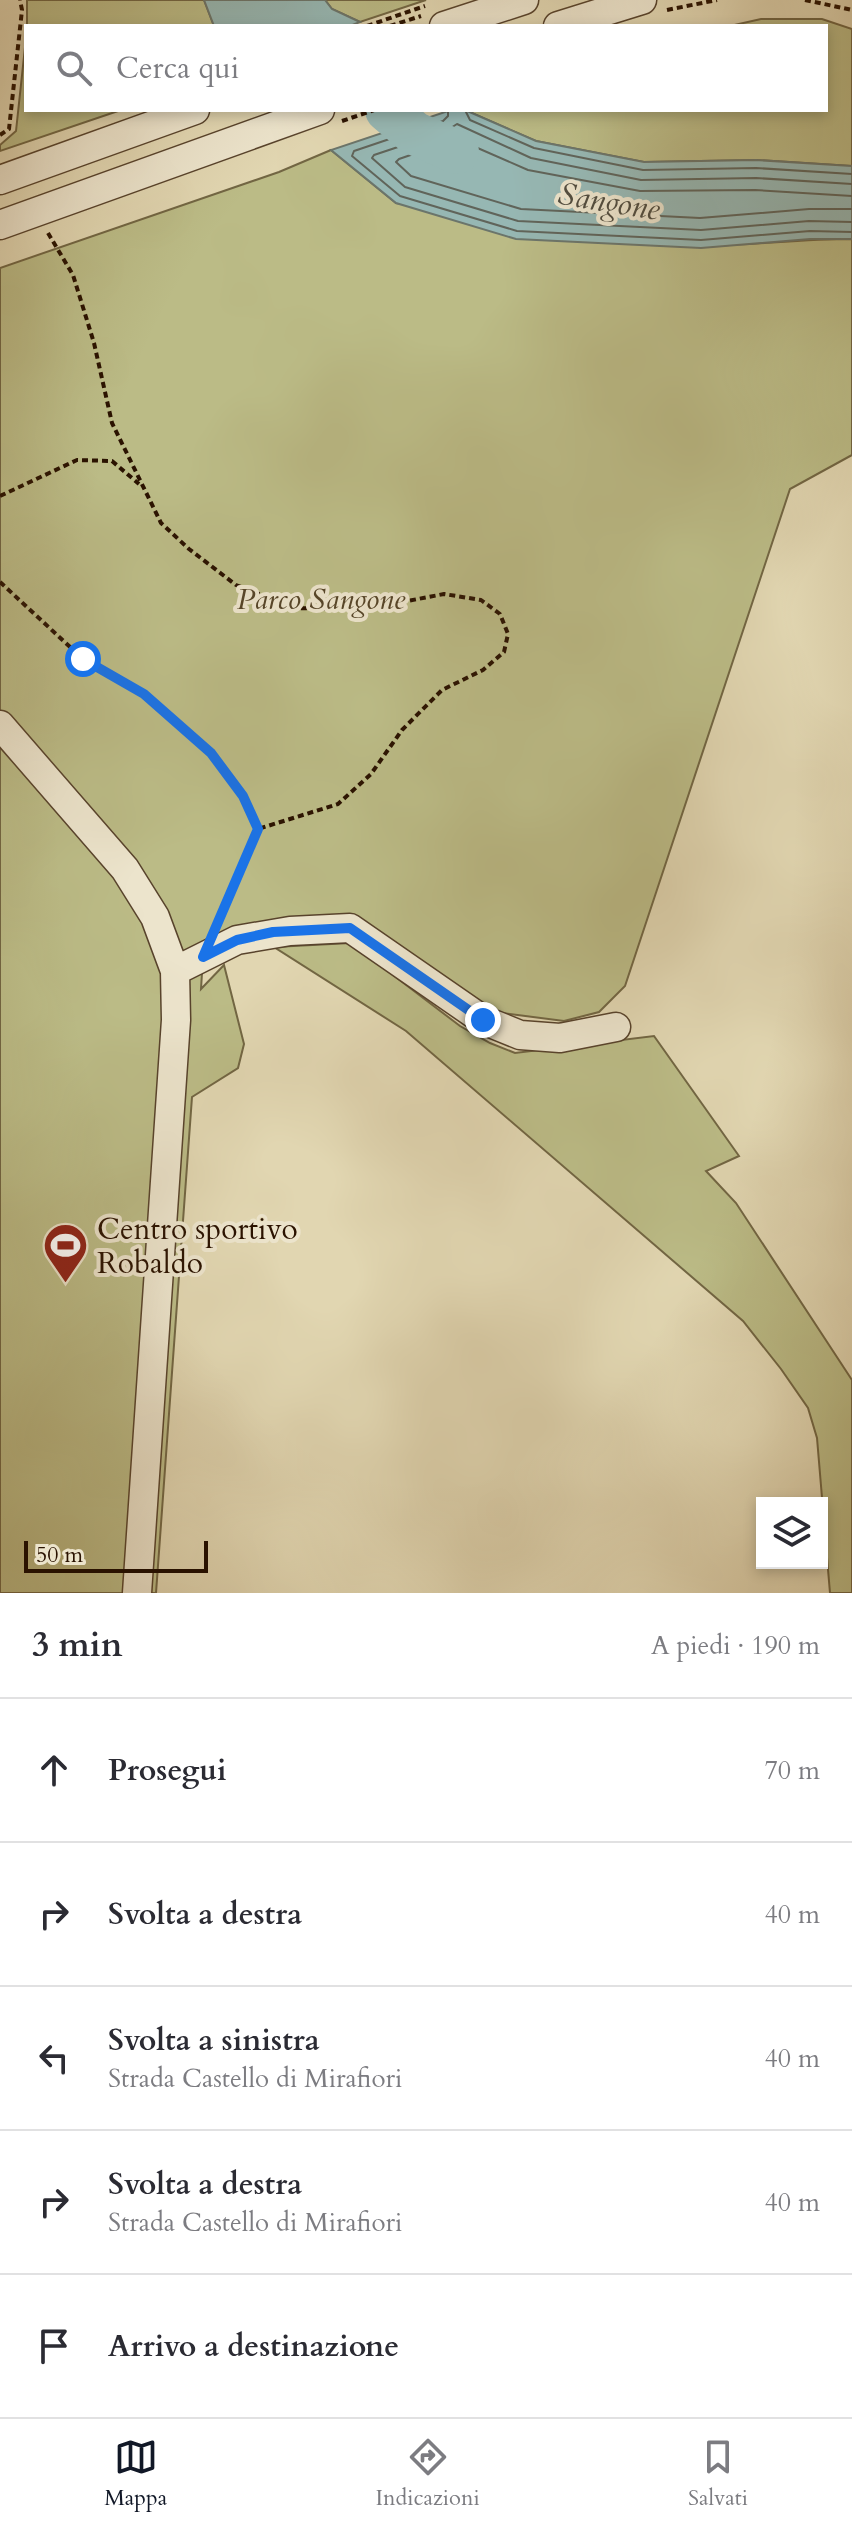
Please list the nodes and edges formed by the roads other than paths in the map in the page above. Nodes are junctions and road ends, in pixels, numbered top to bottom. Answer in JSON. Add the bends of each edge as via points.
{"nodes":[{"id":1,"x":524,"y":0,"type":"edge"},
{"id":2,"x":642,"y":0,"type":"edge"},
{"id":3,"x":437,"y":15,"type":"edge"},
{"id":4,"x":564,"y":24,"type":"edge"},
{"id":5,"x":314,"y":112,"type":"edge"},
{"id":6,"x":182,"y":115,"type":"edge"},
{"id":7,"x":0,"y":180,"type":"edge"},
{"id":8,"x":0,"y":225,"type":"edge"},
{"id":9,"x":0,"y":725,"type":"edge"},
{"id":10,"x":175,"y":971,"type":"junction"},
{"id":11,"x":616,"y":1027,"type":"dead end"},
{"id":12,"x":137,"y":1593,"type":"edge"}],
"edges":[{"from":1,"to":3,"type":"street"},
{"from":2,"to":4,"type":"street"},
{"from":5,"to":8,"type":"street"},
{"from":6,"to":7,"type":"street"},
{"from":9,"to":10,"type":"street","via":[[125,869],[155,917]]},
{"from":10,"to":11,"type":"street","via":[[237,940],[273,932],[350,928],[483,1020],[520,1035],[560,1038]]},
{"from":10,"to":12,"type":"street"}]}
